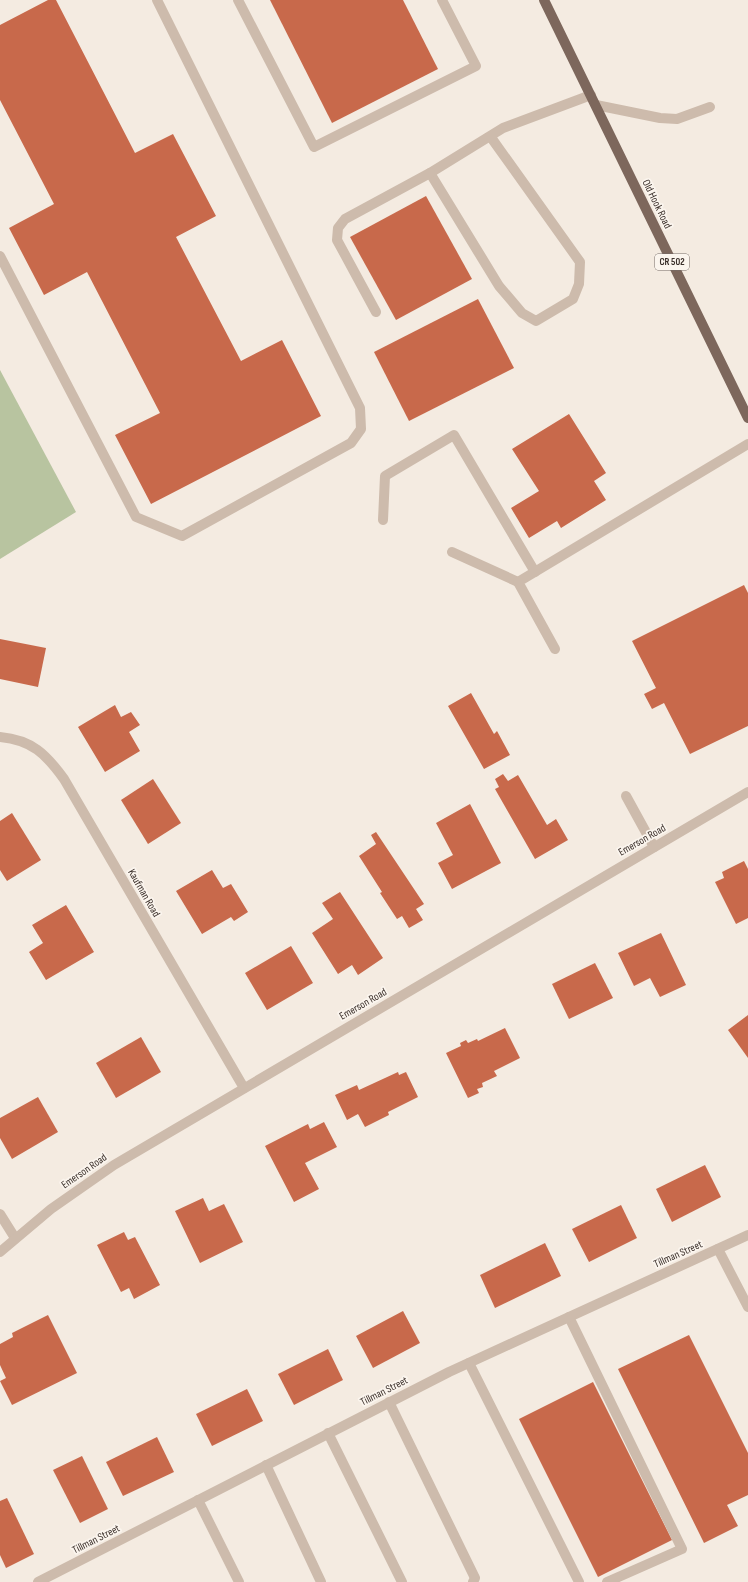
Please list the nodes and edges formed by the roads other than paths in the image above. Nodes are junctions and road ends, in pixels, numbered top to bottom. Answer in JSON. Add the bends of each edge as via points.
{"nodes":[{"id":1,"x":157,"y":0,"type":"edge"},
{"id":2,"x":238,"y":0,"type":"edge"},
{"id":3,"x":442,"y":0,"type":"edge"},
{"id":4,"x":544,"y":0,"type":"edge"},
{"id":5,"x":592,"y":95,"type":"junction"},
{"id":6,"x":596,"y":105,"type":"junction"},
{"id":7,"x":710,"y":107,"type":"dead end"},
{"id":8,"x":490,"y":136,"type":"junction"},
{"id":9,"x":430,"y":172,"type":"junction"},
{"id":10,"x":0,"y":256,"type":"edge"},
{"id":11,"x":376,"y":312,"type":"dead end"},
{"id":12,"x":748,"y":418,"type":"edge"},
{"id":13,"x":748,"y":444,"type":"edge"},
{"id":14,"x":383,"y":520,"type":"dead end"},
{"id":15,"x":452,"y":552,"type":"dead end"},
{"id":16,"x":534,"y":572,"type":"junction"},
{"id":17,"x":518,"y":582,"type":"junction"},
{"id":18,"x":555,"y":649,"type":"dead end"},
{"id":19,"x":0,"y":737,"type":"edge"},
{"id":20,"x":626,"y":796,"type":"dead end"},
{"id":21,"x":745,"y":796,"type":"edge"},
{"id":22,"x":654,"y":847,"type":"junction"},
{"id":23,"x":244,"y":1088,"type":"junction"},
{"id":24,"x":0,"y":1214,"type":"edge"},
{"id":25,"x":748,"y":1234,"type":"edge"},
{"id":26,"x":15,"y":1238,"type":"junction"},
{"id":27,"x":718,"y":1249,"type":"junction"},
{"id":28,"x":0,"y":1252,"type":"edge"},
{"id":29,"x":748,"y":1307,"type":"edge"},
{"id":30,"x":569,"y":1317,"type":"junction"},
{"id":31,"x":469,"y":1363,"type":"junction"},
{"id":32,"x":389,"y":1402,"type":"junction"},
{"id":33,"x":328,"y":1433,"type":"junction"},
{"id":34,"x":266,"y":1465,"type":"junction"},
{"id":35,"x":198,"y":1500,"type":"junction"},
{"id":36,"x":38,"y":1582,"type":"edge"},
{"id":37,"x":239,"y":1582,"type":"edge"},
{"id":38,"x":321,"y":1582,"type":"edge"},
{"id":39,"x":402,"y":1582,"type":"edge"},
{"id":40,"x":473,"y":1582,"type":"edge"},
{"id":41,"x":578,"y":1582,"type":"edge"},
{"id":42,"x":607,"y":1582,"type":"edge"}],
"edges":[{"from":1,"to":10,"type":"street","via":[[360,408],[361,429],[351,443],[182,536],[136,517]]},
{"from":2,"to":3,"type":"street","via":[[314,147],[476,66]]},
{"from":4,"to":5,"type":"main road","name":"Old Hook Road","number":"CR 502"},
{"from":5,"to":6,"type":"main road","name":"Old Hook Road","number":"CR 502"},
{"from":5,"to":8,"type":"street","via":[[503,128]]},
{"from":6,"to":7,"type":"street","via":[[677,119]]},
{"from":6,"to":12,"type":"main road","name":"Old Hook Road","number":"CR 502"},
{"from":8,"to":9,"type":"street"},
{"from":8,"to":9,"type":"street","via":[[580,262],[579,284],[573,299],[536,321],[522,313],[499,286]]},
{"from":9,"to":11,"type":"street","via":[[344,219],[338,228],[337,240]]},
{"from":13,"to":16,"type":"street"},
{"from":14,"to":16,"type":"street","via":[[385,476],[454,436]]},
{"from":15,"to":17,"type":"street"},
{"from":16,"to":17,"type":"street"},
{"from":17,"to":18,"type":"street"},
{"from":19,"to":23,"type":"street","name":"Kaufman Road","via":[[15,739],[34,748],[50,760],[64,779]]},
{"from":20,"to":22,"type":"street"},
{"from":21,"to":22,"type":"street","name":"Emerson Road"},
{"from":22,"to":23,"type":"street","name":"Emerson Road"},
{"from":23,"to":26,"type":"street","name":"Emerson Road","via":[[114,1165]]},
{"from":24,"to":26,"type":"street"},
{"from":25,"to":27,"type":"street","name":"Tillman Street"},
{"from":26,"to":28,"type":"street","name":"Emerson Road"},
{"from":27,"to":29,"type":"street"},
{"from":27,"to":30,"type":"street","name":"Tillman Street"},
{"from":30,"to":31,"type":"street","name":"Tillman Street"},
{"from":30,"to":42,"type":"street","via":[[682,1549]]},
{"from":31,"to":32,"type":"street","name":"Tillman Street"},
{"from":31,"to":41,"type":"street"},
{"from":32,"to":33,"type":"street","name":"Tillman Street"},
{"from":32,"to":40,"type":"street","via":[[475,1578]]},
{"from":33,"to":34,"type":"street","name":"Tillman Street"},
{"from":33,"to":39,"type":"street"},
{"from":34,"to":35,"type":"street","name":"Tillman Street"},
{"from":34,"to":38,"type":"street"},
{"from":35,"to":36,"type":"street","name":"Tillman Street"},
{"from":35,"to":37,"type":"street"}]}
